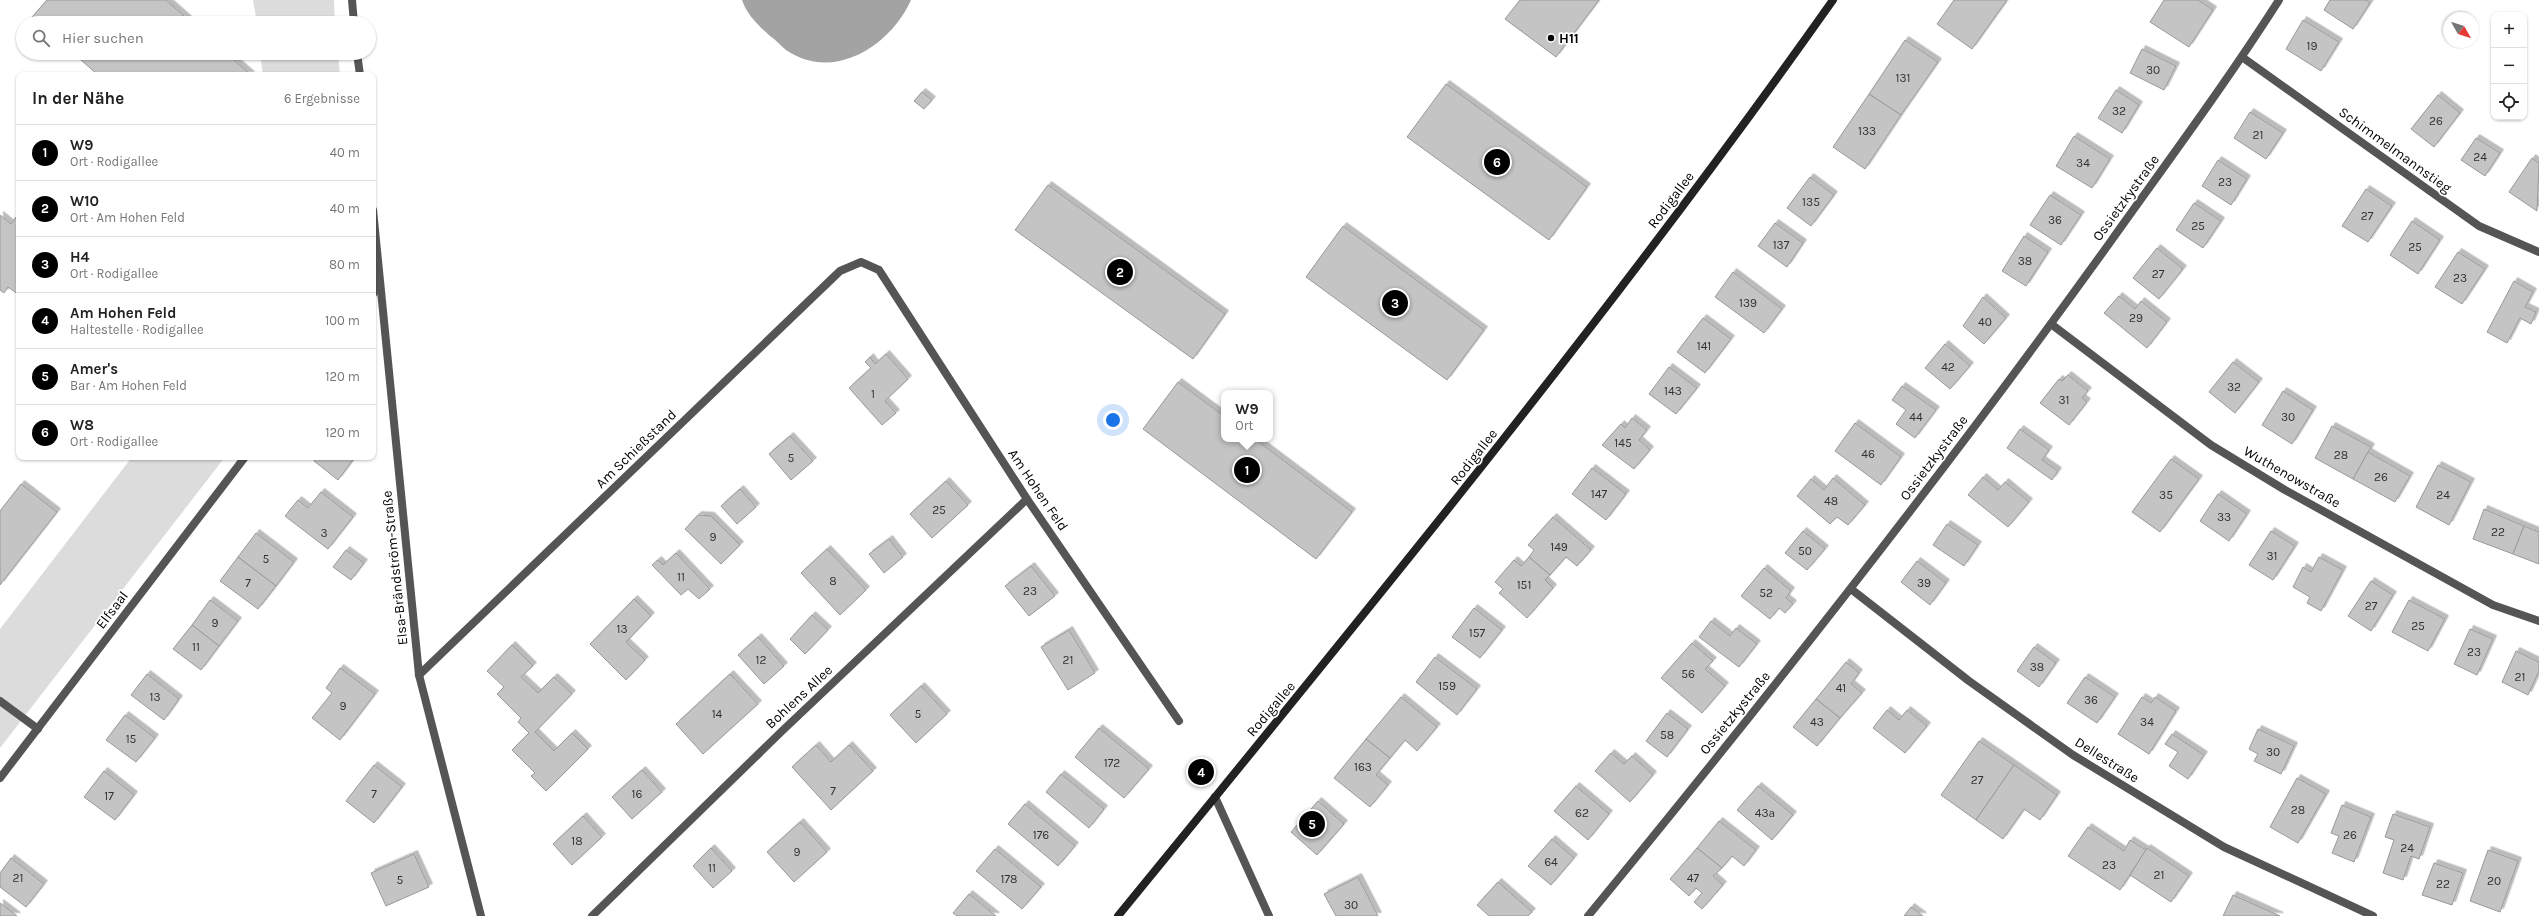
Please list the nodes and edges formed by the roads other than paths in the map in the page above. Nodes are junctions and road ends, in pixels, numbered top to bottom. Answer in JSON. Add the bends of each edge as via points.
{"nodes":[{"id":1,"x":352,"y":0,"type":"edge"},
{"id":2,"x":1833,"y":0,"type":"edge"},
{"id":3,"x":2279,"y":0,"type":"edge"},
{"id":4,"x":353,"y":16,"type":"edge"},
{"id":5,"x":2242,"y":57,"type":"junction"},
{"id":6,"x":358,"y":60,"type":"edge"},
{"id":7,"x":360,"y":72,"type":"edge"},
{"id":8,"x":376,"y":242,"type":"edge"},
{"id":9,"x":2539,"y":252,"type":"edge"},
{"id":10,"x":879,"y":270,"type":"joint"},
{"id":11,"x":380,"y":284,"type":"junction"},
{"id":12,"x":376,"y":290,"type":"edge"},
{"id":13,"x":2051,"y":324,"type":"junction"},
{"id":14,"x":243,"y":460,"type":"edge"},
{"id":15,"x":1027,"y":499,"type":"junction"},
{"id":16,"x":1851,"y":589,"type":"junction"},
{"id":17,"x":2539,"y":621,"type":"edge"},
{"id":18,"x":419,"y":675,"type":"junction"},
{"id":19,"x":0,"y":701,"type":"edge"},
{"id":20,"x":1180,"y":721,"type":"dead end"},
{"id":21,"x":38,"y":729,"type":"junction"},
{"id":22,"x":0,"y":778,"type":"edge"},
{"id":23,"x":1215,"y":797,"type":"junction"},
{"id":24,"x":481,"y":916,"type":"edge"},
{"id":25,"x":592,"y":916,"type":"edge"},
{"id":26,"x":1118,"y":916,"type":"edge"},
{"id":27,"x":1269,"y":916,"type":"edge"},
{"id":28,"x":1588,"y":916,"type":"edge"},
{"id":29,"x":2373,"y":916,"type":"edge"}],
"edges":[{"from":1,"to":4,"type":"street"},
{"from":2,"to":23,"type":"main road","name":"Rodigallee","via":[[1754,111],[1482,469]]},
{"from":3,"to":5,"type":"street","name":"Ossietzkystraße"},
{"from":5,"to":9,"type":"street","name":"Schimmelmannstieg","via":[[2479,226]]},
{"from":5,"to":13,"type":"street","name":"Ossietzkystraße"},
{"from":6,"to":7,"type":"street"},
{"from":8,"to":11,"type":"street","name":"Elsa-Brändström-Straße"},
{"from":10,"to":15,"type":"street","name":"Am Hohen Feld"},
{"from":10,"to":18,"type":"street","name":"Am Schießstand","via":[[861,262],[840,271]]},
{"from":11,"to":12,"type":"street"},
{"from":11,"to":18,"type":"street","name":"Elsa-Brändström-Straße"},
{"from":13,"to":16,"type":"street","name":"Ossietzkystraße"},
{"from":13,"to":17,"type":"street","name":"Wuthenowstraße","via":[[2211,445],[2285,490],[2493,605]]},
{"from":14,"to":21,"type":"street","name":"Elfsaal"},
{"from":15,"to":20,"type":"street","name":"Am Hohen Feld"},
{"from":15,"to":25,"type":"street","name":"Bohlens Allee","via":[[781,732]]},
{"from":16,"to":28,"type":"street","name":"Ossietzkystraße"},
{"from":16,"to":29,"type":"street","name":"Dellestraße","via":[[1968,681],[2073,755],[2224,847]]},
{"from":18,"to":24,"type":"street","name":"Elsa-Brändström-Straße"},
{"from":19,"to":21,"type":"street"},
{"from":21,"to":22,"type":"street","name":"Elfsaal"},
{"from":23,"to":26,"type":"main road","name":"Rodigallee"},
{"from":23,"to":27,"type":"street"}]}
